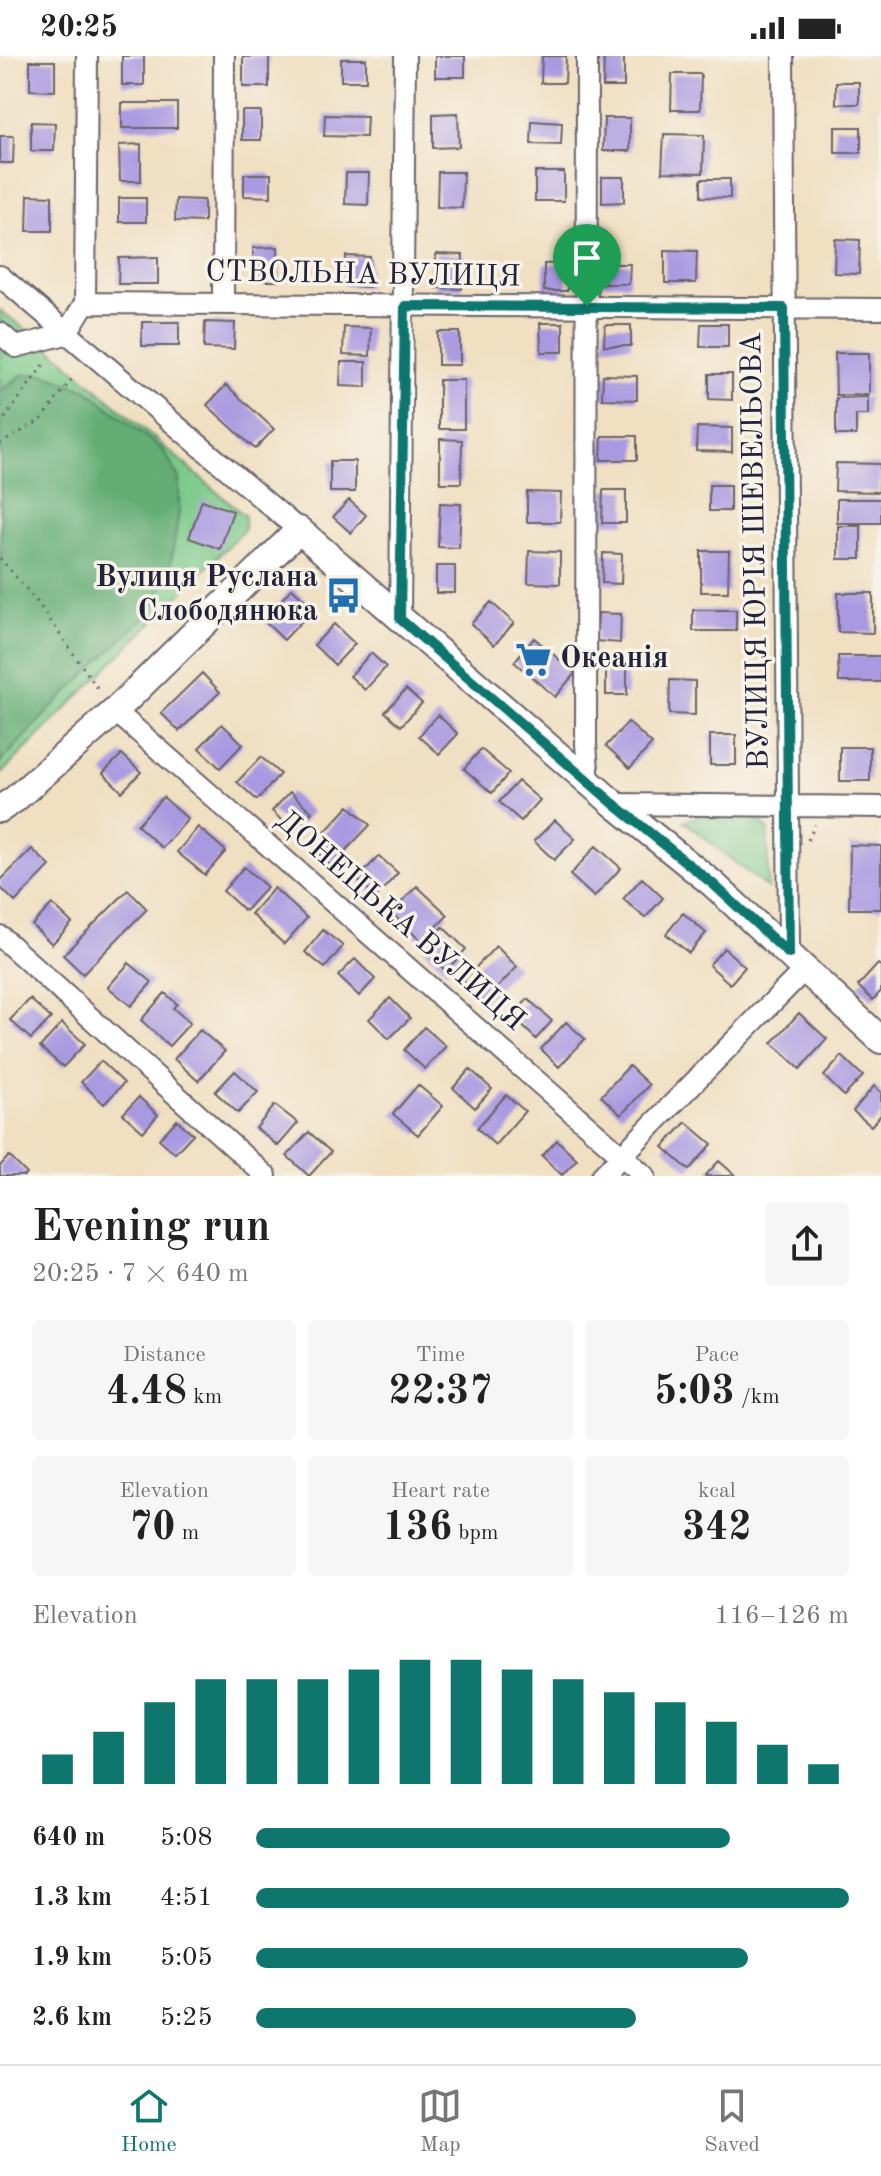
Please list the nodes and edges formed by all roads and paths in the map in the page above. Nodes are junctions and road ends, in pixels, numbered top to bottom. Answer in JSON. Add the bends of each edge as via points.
{"nodes":[{"id":1,"x":87,"y":56,"type":"edge"},
{"id":2,"x":224,"y":56,"type":"edge"},
{"id":3,"x":405,"y":56,"type":"edge"},
{"id":4,"x":587,"y":56,"type":"edge"},
{"id":5,"x":783,"y":56,"type":"edge"},
{"id":6,"x":0,"y":276,"type":"edge"},
{"id":7,"x":85,"y":303,"type":"junction"},
{"id":8,"x":223,"y":303,"type":"junction"},
{"id":9,"x":405,"y":306,"type":"junction"},
{"id":10,"x":587,"y":306,"type":"junction"},
{"id":11,"x":784,"y":308,"type":"junction"},
{"id":12,"x":881,"y":309,"type":"edge"},
{"id":13,"x":0,"y":333,"type":"edge"},
{"id":14,"x":66,"y":334,"type":"junction"},
{"id":15,"x":74,"y":376,"type":"dead end"},
{"id":16,"x":0,"y":425,"type":"edge"},
{"id":17,"x":0,"y":444,"type":"edge"},
{"id":18,"x":299,"y":530,"type":"junction"},
{"id":19,"x":0,"y":558,"type":"edge"},
{"id":20,"x":400,"y":619,"type":"junction"},
{"id":21,"x":98,"y":689,"type":"dead end"},
{"id":22,"x":115,"y":711,"type":"junction"},
{"id":23,"x":589,"y":783,"type":"junction"},
{"id":24,"x":614,"y":804,"type":"junction"},
{"id":25,"x":789,"y":806,"type":"junction"},
{"id":26,"x":822,"y":807,"type":"junction"},
{"id":27,"x":881,"y":807,"type":"edge"},
{"id":28,"x":0,"y":809,"type":"edge"},
{"id":29,"x":808,"y":841,"type":"dead end"},
{"id":30,"x":0,"y":936,"type":"edge"},
{"id":31,"x":797,"y":962,"type":"junction"},
{"id":32,"x":881,"y":1040,"type":"edge"},
{"id":33,"x":622,"y":1156,"type":"junction"},
{"id":34,"x":266,"y":1176,"type":"edge"},
{"id":35,"x":602,"y":1176,"type":"edge"},
{"id":36,"x":645,"y":1176,"type":"edge"}],
"edges":[{"from":1,"to":7,"type":"street"},
{"from":2,"to":8,"type":"street"},
{"from":3,"to":9,"type":"street"},
{"from":4,"to":10,"type":"street"},
{"from":5,"to":11,"type":"street","name":"ВУЛИЦЯ ЮРІЯ ШЕВЕЛЬОВА"},
{"from":6,"to":14,"type":"street"},
{"from":7,"to":8,"type":"street","name":"СТВОЛЬНА ВУЛИЦЯ"},
{"from":7,"to":14,"type":"street"},
{"from":8,"to":9,"type":"street","name":"СТВОЛЬНА ВУЛИЦЯ"},
{"from":9,"to":10,"type":"street","name":"СТВОЛЬНА ВУЛИЦЯ"},
{"from":9,"to":20,"type":"street"},
{"from":10,"to":11,"type":"street","name":"СТВОЛЬНА ВУЛИЦЯ"},
{"from":10,"to":23,"type":"street"},
{"from":11,"to":12,"type":"street","name":"СТВОЛЬНА ВУЛИЦЯ"},
{"from":11,"to":25,"type":"street","name":"ВУЛИЦЯ ЮРІЯ ШЕВЕЛЬОВА"},
{"from":13,"to":14,"type":"street","via":[[16,347]]},
{"from":14,"to":16,"type":"path"},
{"from":14,"to":18,"type":"street"},
{"from":15,"to":17,"type":"path","via":[[42,419]]},
{"from":18,"to":20,"type":"main road"},
{"from":18,"to":22,"type":"main road"},
{"from":19,"to":21,"type":"path"},
{"from":20,"to":23,"type":"main road"},
{"from":22,"to":28,"type":"main road"},
{"from":22,"to":33,"type":"street","name":"ДОНЕЦЬКА ВУЛИЦЯ"},
{"from":23,"to":24,"type":"main road"},
{"from":24,"to":25,"type":"street"},
{"from":24,"to":31,"type":"main road","via":[[713,884]]},
{"from":25,"to":26,"type":"street"},
{"from":25,"to":31,"type":"street","name":"ВУЛИЦЯ ЮРІЯ ШЕВЕЛЬОВА"},
{"from":26,"to":27,"type":"street"},
{"from":26,"to":29,"type":"path"},
{"from":30,"to":34,"type":"street"},
{"from":31,"to":32,"type":"main road"},
{"from":31,"to":33,"type":"street"},
{"from":33,"to":35,"type":"street"},
{"from":33,"to":36,"type":"street","name":"ДОНЕЦЬКА ВУЛИЦЯ"}]}
